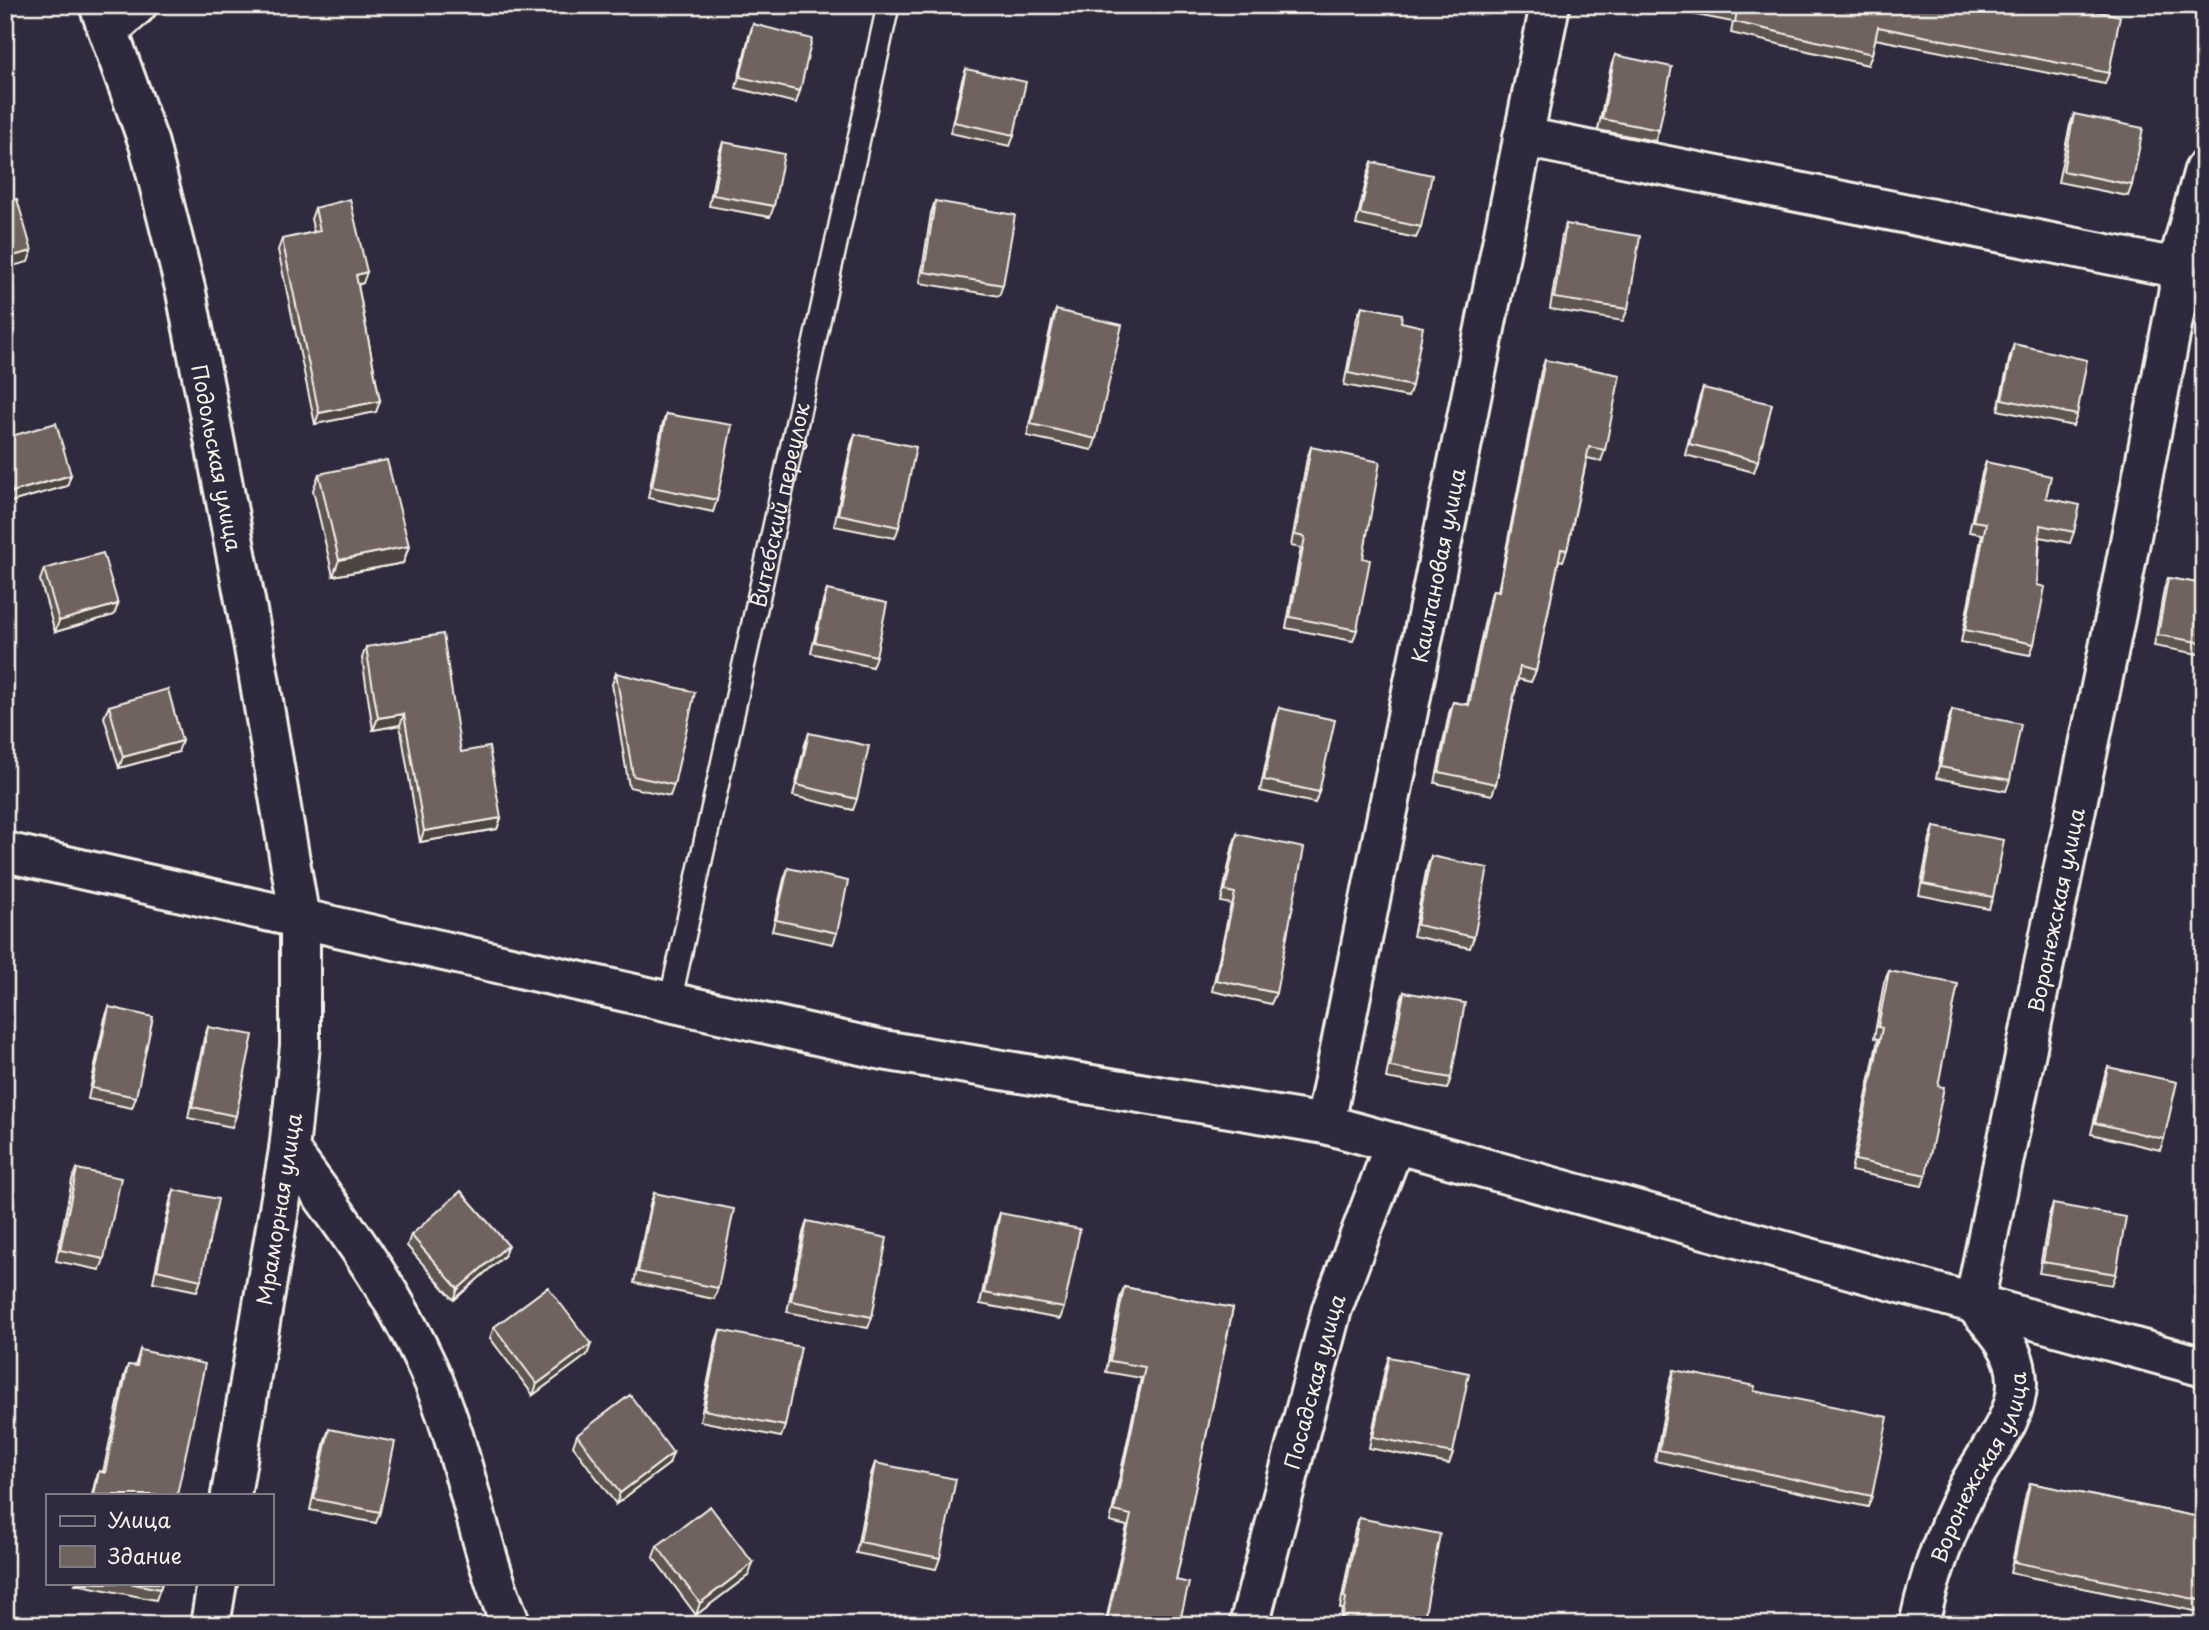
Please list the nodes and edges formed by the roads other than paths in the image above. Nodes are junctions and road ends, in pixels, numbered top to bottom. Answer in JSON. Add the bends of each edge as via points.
{"nodes":[{"id":1,"x":137,"y":5,"type":"edge"},
{"id":2,"x":1550,"y":5,"type":"edge"},
{"id":3,"x":888,"y":6,"type":"edge"},
{"id":4,"x":104,"y":18,"type":"edge"},
{"id":5,"x":1522,"y":137,"type":"junction"},
{"id":6,"x":2202,"y":182,"type":"edge"},
{"id":7,"x":2177,"y":268,"type":"junction"},
{"id":8,"x":5,"y":852,"type":"edge"},
{"id":9,"x":300,"y":920,"type":"junction"},
{"id":10,"x":670,"y":1002,"type":"junction"},
{"id":11,"x":1325,"y":1124,"type":"junction"},
{"id":12,"x":1395,"y":1143,"type":"junction"},
{"id":13,"x":289,"y":1150,"type":"junction"},
{"id":14,"x":1974,"y":1304,"type":"junction"},
{"id":15,"x":2204,"y":1367,"type":"edge"},
{"id":16,"x":231,"y":1494,"type":"edge"},
{"id":17,"x":217,"y":1584,"type":"edge"},
{"id":18,"x":210,"y":1625,"type":"edge"},
{"id":19,"x":511,"y":1625,"type":"edge"},
{"id":20,"x":1249,"y":1625,"type":"edge"},
{"id":21,"x":1919,"y":1625,"type":"edge"}],
"edges":[{"from":1,"to":4,"type":"street"},
{"from":2,"to":5,"type":"street","name":"Каштановая улица"},
{"from":3,"to":10,"type":"lane","name":"Витебский переулок"},
{"from":4,"to":9,"type":"street","name":"Подольская улица","via":[[149,144],[186,292]]},
{"from":5,"to":7,"type":"street"},
{"from":5,"to":11,"type":"street","name":"Каштановая улица"},
{"from":6,"to":7,"type":"street","name":"Воронежская улица"},
{"from":7,"to":14,"type":"street","name":"Воронежская улица","via":[[2179,289],[2116,614]]},
{"from":8,"to":9,"type":"street"},
{"from":9,"to":10,"type":"street"},
{"from":9,"to":13,"type":"street","name":"Мраморная улица","via":[[300,1046]]},
{"from":10,"to":11,"type":"street","via":[[883,1050]]},
{"from":11,"to":12,"type":"street"},
{"from":12,"to":14,"type":"street"},
{"from":12,"to":20,"type":"street","name":"Посадская улица","via":[[1332,1309]]},
{"from":13,"to":16,"type":"street","name":"Мраморная улица"},
{"from":13,"to":19,"type":"street","via":[[372,1263],[428,1366]]},
{"from":14,"to":15,"type":"street"},
{"from":14,"to":21,"type":"street","name":"Воронежская улица","via":[[2013,1354],[2018,1383],[1994,1446],[1966,1490],[1941,1550]]},
{"from":17,"to":18,"type":"street"}]}
